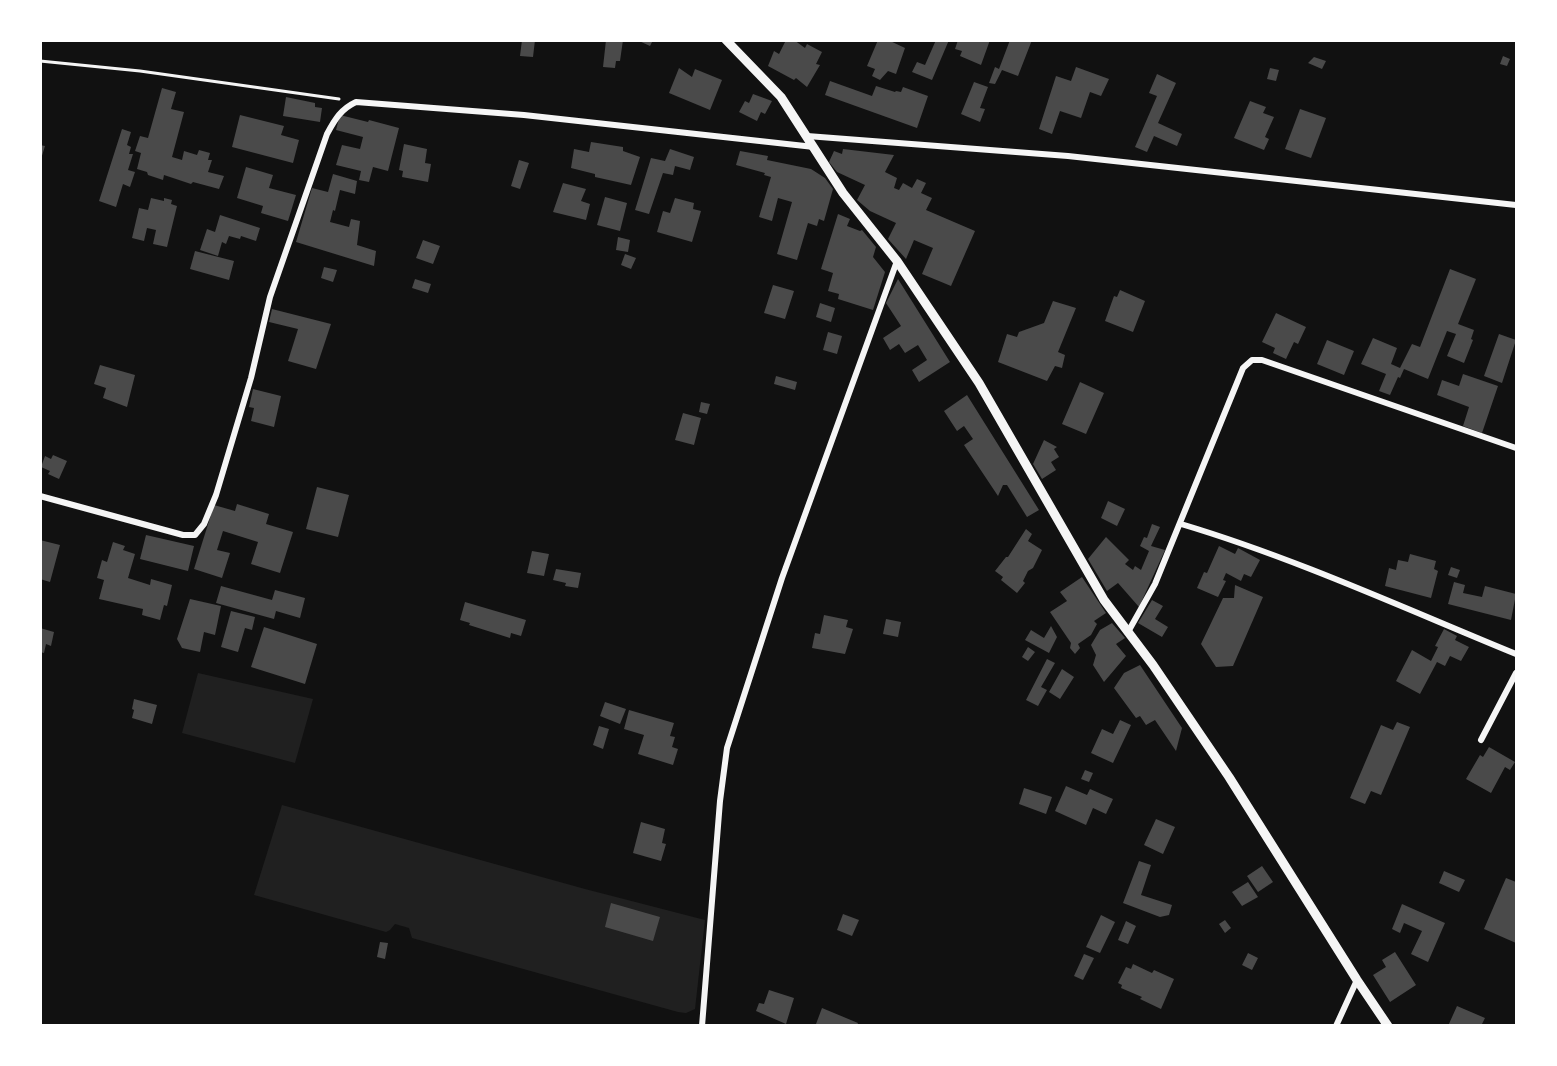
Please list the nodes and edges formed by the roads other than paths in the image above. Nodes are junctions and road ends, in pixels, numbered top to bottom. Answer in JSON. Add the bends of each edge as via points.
{"nodes":[{"id":1,"x":726,"y":40,"type":"edge"},
{"id":2,"x":807,"y":136,"type":"junction"},
{"id":3,"x":814,"y":147,"type":"junction"},
{"id":4,"x":1516,"y":205,"type":"edge"},
{"id":5,"x":897,"y":261,"type":"junction"},
{"id":6,"x":1516,"y":448,"type":"edge"},
{"id":7,"x":40,"y":496,"type":"edge"},
{"id":8,"x":1180,"y":524,"type":"junction"},
{"id":9,"x":1128,"y":632,"type":"junction"},
{"id":10,"x":1516,"y":654,"type":"edge"},
{"id":11,"x":1516,"y":673,"type":"edge"},
{"id":12,"x":1481,"y":740,"type":"dead end"},
{"id":13,"x":1357,"y":980,"type":"junction"},
{"id":14,"x":702,"y":1026,"type":"edge"},
{"id":15,"x":1336,"y":1026,"type":"edge"},
{"id":16,"x":1388,"y":1026,"type":"edge"}],
"edges":[{"from":1,"to":2,"type":"street","via":[[781,97]]},
{"from":2,"to":3,"type":"street"},
{"from":2,"to":4,"type":"street","via":[[1068,156]]},
{"from":3,"to":5,"type":"street","via":[[843,193]]},
{"from":3,"to":7,"type":"street","via":[[524,115],[356,102],[345,107],[331,126],[294,226],[270,297],[216,495],[204,524],[195,535],[183,535]]},
{"from":5,"to":9,"type":"street","via":[[978,383],[1104,600]]},
{"from":5,"to":14,"type":"street","via":[[782,578],[727,748]]},
{"from":6,"to":8,"type":"street","via":[[1262,360],[1252,360],[1243,368]]},
{"from":8,"to":9,"type":"street","via":[[1155,584]]},
{"from":8,"to":10,"type":"street","via":[[1272,556]]},
{"from":9,"to":13,"type":"street","via":[[1229,777]]},
{"from":11,"to":12,"type":"street"},
{"from":13,"to":15,"type":"street"},
{"from":13,"to":16,"type":"street"}]}
